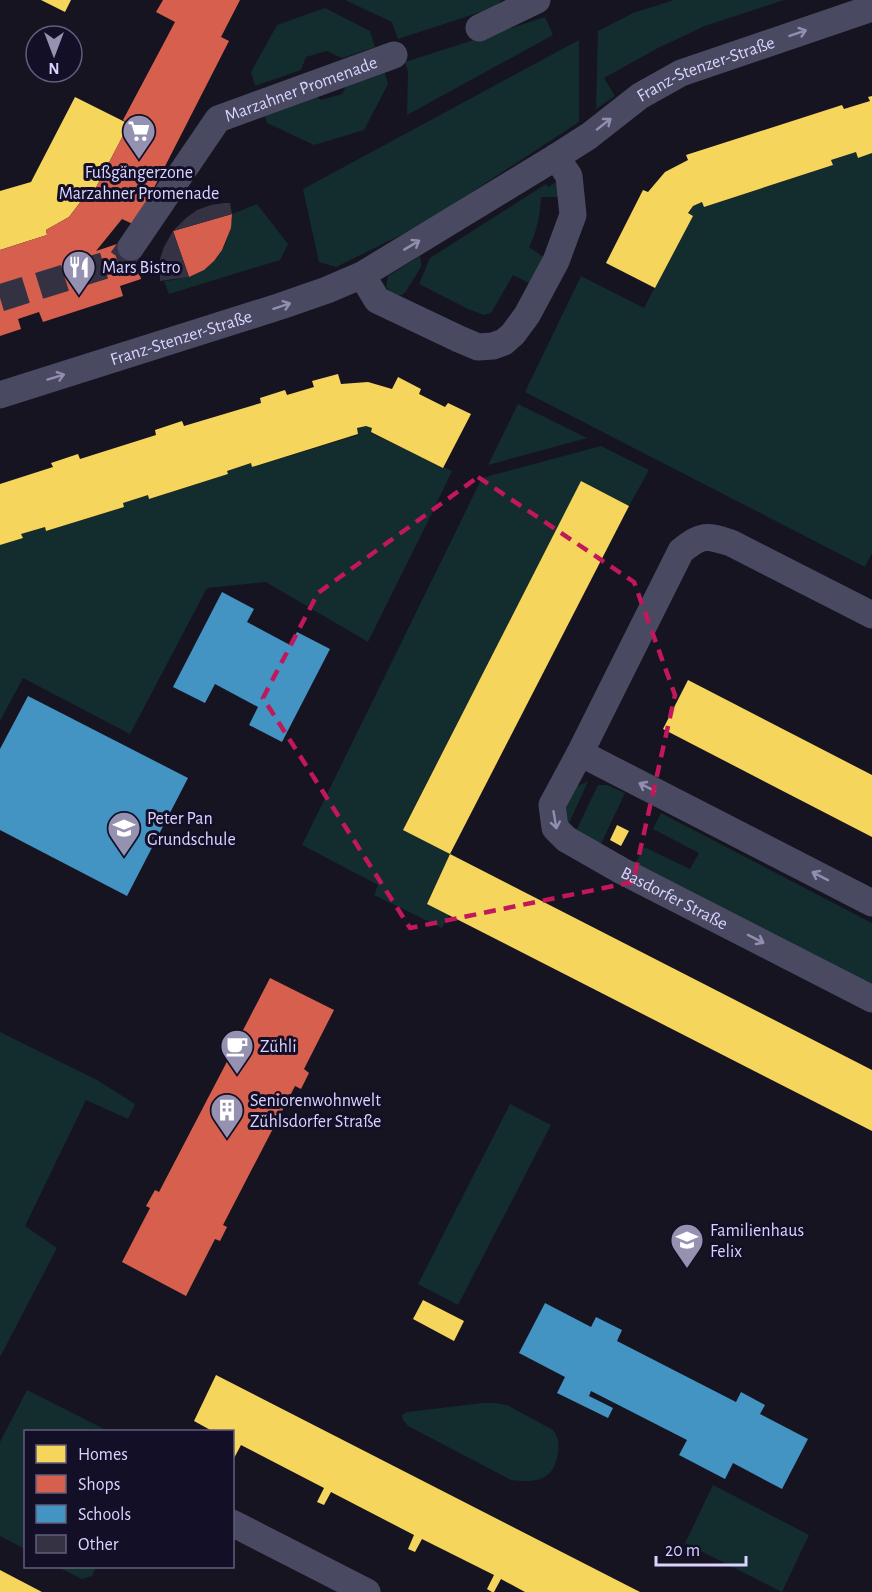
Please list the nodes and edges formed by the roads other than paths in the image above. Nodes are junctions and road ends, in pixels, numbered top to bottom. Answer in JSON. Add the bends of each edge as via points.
{"nodes":[{"id":1,"x":537,"y":0,"type":"edge"},
{"id":2,"x":872,"y":8,"type":"edge"},
{"id":3,"x":479,"y":28,"type":"dead end"},
{"id":4,"x":393,"y":55,"type":"dead end"},
{"id":5,"x":556,"y":157,"type":"junction"},
{"id":6,"x":131,"y":247,"type":"tunnel mouth"},
{"id":7,"x":362,"y":275,"type":"junction"},
{"id":8,"x":0,"y":394,"type":"edge"},
{"id":9,"x":872,"y":615,"type":"edge"},
{"id":10,"x":580,"y":753,"type":"junction"},
{"id":11,"x":872,"y":903,"type":"edge"},
{"id":12,"x":872,"y":999,"type":"edge"},
{"id":13,"x":234,"y":1524,"type":"edge"},
{"id":14,"x":367,"y":1592,"type":"edge"}],
"edges":[{"from":1,"to":3,"type":"street"},
{"from":5,"to":2,"type":"street","name":"Franz-Stenzer-Straße","one_way":true,"via":[[640,96],[681,73]]},
{"from":4,"to":6,"type":"street","name":"Marzahner Promenade","via":[[218,119]]},
{"from":7,"to":5,"type":"street","name":"Franz-Stenzer-Straße","one_way":true},
{"from":5,"to":7,"type":"street","via":[[569,176],[573,215],[556,261],[527,315],[504,342],[478,347],[459,339],[377,300]]},
{"from":8,"to":7,"type":"street","name":"Franz-Stenzer-Straße","one_way":true,"via":[[281,306]]},
{"from":9,"to":10,"type":"street","name":"Basdorfer Straße","via":[[731,543],[710,536],[693,542],[681,551]]},
{"from":11,"to":10,"type":"street","one_way":true},
{"from":10,"to":12,"type":"street","name":"Basdorfer Straße","one_way":true,"via":[[552,805],[555,828],[566,839]]},
{"from":13,"to":14,"type":"street"}]}
